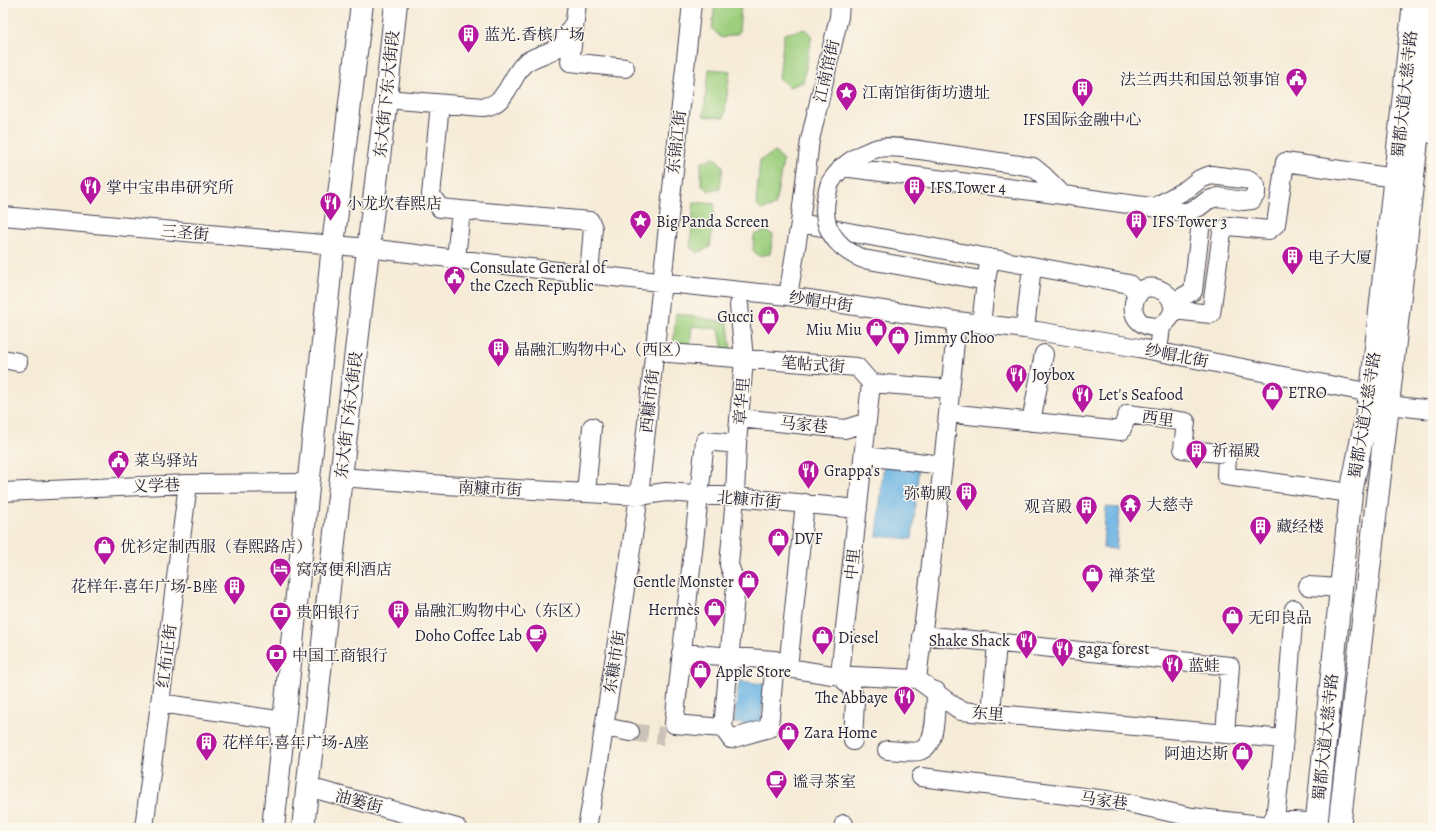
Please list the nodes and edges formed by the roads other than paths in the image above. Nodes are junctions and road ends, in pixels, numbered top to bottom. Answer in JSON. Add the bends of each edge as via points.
{"nodes":[{"id":1,"x":362,"y":3,"type":"edge"},
{"id":2,"x":396,"y":3,"type":"edge"},
{"id":3,"x":577,"y":3,"type":"edge"},
{"id":4,"x":692,"y":3,"type":"edge"},
{"id":5,"x":840,"y":3,"type":"edge"},
{"id":6,"x":1414,"y":3,"type":"edge"},
{"id":7,"x":1432,"y":3,"type":"edge"},
{"id":8,"x":575,"y":22,"type":"junction"},
{"id":9,"x":625,"y":68,"type":"dead end"},
{"id":10,"x":386,"y":99,"type":"junction"},
{"id":11,"x":440,"y":104,"type":"junction"},
{"id":12,"x":1425,"y":133,"type":"edge"},
{"id":13,"x":842,"y":167,"type":"junction"},
{"id":14,"x":1395,"y":178,"type":"junction"},
{"id":15,"x":1063,"y":195,"type":"junction"},
{"id":16,"x":1154,"y":207,"type":"junction"},
{"id":17,"x":461,"y":210,"type":"junction"},
{"id":18,"x":3,"y":216,"type":"edge"},
{"id":19,"x":800,"y":223,"type":"junction"},
{"id":20,"x":836,"y":230,"type":"junction"},
{"id":21,"x":1200,"y":230,"type":"dead end"},
{"id":22,"x":333,"y":245,"type":"junction"},
{"id":23,"x":368,"y":248,"type":"junction"},
{"id":24,"x":990,"y":258,"type":"junction"},
{"id":25,"x":456,"y":259,"type":"junction"},
{"id":26,"x":885,"y":262,"type":"dead end"},
{"id":27,"x":1032,"y":266,"type":"junction"},
{"id":28,"x":589,"y":274,"type":"junction"},
{"id":29,"x":986,"y":281,"type":"junction"},
{"id":30,"x":661,"y":282,"type":"junction"},
{"id":31,"x":1138,"y":295,"type":"junction"},
{"id":32,"x":788,"y":296,"type":"junction"},
{"id":33,"x":739,"y":305,"type":"dead end"},
{"id":34,"x":1173,"y":306,"type":"junction"},
{"id":35,"x":957,"y":321,"type":"junction"},
{"id":36,"x":981,"y":324,"type":"junction"},
{"id":37,"x":1142,"y":324,"type":"junction"},
{"id":38,"x":1161,"y":326,"type":"junction"},
{"id":39,"x":1025,"y":329,"type":"junction"},
{"id":40,"x":1139,"y":348,"type":"junction"},
{"id":41,"x":1158,"y":351,"type":"junction"},
{"id":42,"x":669,"y":353,"type":"dead end"},
{"id":43,"x":1044,"y":354,"type":"dead end"},
{"id":44,"x":744,"y":359,"type":"junction"},
{"id":45,"x":871,"y":383,"type":"junction"},
{"id":46,"x":950,"y":389,"type":"junction"},
{"id":47,"x":1380,"y":399,"type":"junction"},
{"id":48,"x":1433,"y":410,"type":"edge"},
{"id":49,"x":948,"y":413,"type":"junction"},
{"id":50,"x":739,"y":418,"type":"junction"},
{"id":51,"x":867,"y":422,"type":"junction"},
{"id":52,"x":1032,"y":422,"type":"junction"},
{"id":53,"x":592,"y":426,"type":"dead end"},
{"id":54,"x":737,"y":444,"type":"junction"},
{"id":55,"x":864,"y":456,"type":"junction"},
{"id":56,"x":943,"y":465,"type":"junction"},
{"id":57,"x":341,"y":477,"type":"junction"},
{"id":58,"x":309,"y":483,"type":"junction"},
{"id":59,"x":188,"y":484,"type":"junction"},
{"id":60,"x":3,"y":492,"type":"edge"},
{"id":61,"x":586,"y":493,"type":"junction"},
{"id":62,"x":1351,"y":493,"type":"junction"},
{"id":63,"x":699,"y":495,"type":"junction"},
{"id":64,"x":639,"y":496,"type":"junction"},
{"id":65,"x":735,"y":497,"type":"junction"},
{"id":66,"x":805,"y":503,"type":"junction"},
{"id":67,"x":858,"y":509,"type":"junction"},
{"id":68,"x":1308,"y":586,"type":"dead end"},
{"id":69,"x":1341,"y":588,"type":"junction"},
{"id":70,"x":1294,"y":609,"type":"dead end"},
{"id":71,"x":922,"y":635,"type":"junction"},
{"id":72,"x":997,"y":642,"type":"junction"},
{"id":73,"x":682,"y":653,"type":"junction"},
{"id":74,"x":729,"y":657,"type":"junction"},
{"id":75,"x":782,"y":664,"type":"junction"},
{"id":76,"x":840,"y":675,"type":"junction"},
{"id":77,"x":917,"y":679,"type":"junction"},
{"id":78,"x":936,"y":691,"type":"junction"},
{"id":79,"x":160,"y":703,"type":"junction"},
{"id":80,"x":991,"y":714,"type":"junction"},
{"id":81,"x":284,"y":721,"type":"junction"},
{"id":82,"x":604,"y":727,"type":"junction"},
{"id":83,"x":723,"y":728,"type":"junction"},
{"id":84,"x":630,"y":732,"type":"tunnel mouth"},
{"id":85,"x":1225,"y":734,"type":"junction"},
{"id":86,"x":1284,"y":739,"type":"junction"},
{"id":87,"x":853,"y":741,"type":"dead end"},
{"id":88,"x":887,"y":750,"type":"dead end"},
{"id":89,"x":921,"y":778,"type":"dead end"},
{"id":90,"x":308,"y":787,"type":"junction"},
{"id":91,"x":1205,"y":807,"type":"dead end"},
{"id":92,"x":1281,"y":823,"type":"edge"},
{"id":93,"x":1316,"y":826,"type":"edge"},
{"id":94,"x":144,"y":828,"type":"edge"},
{"id":95,"x":273,"y":828,"type":"edge"},
{"id":96,"x":303,"y":828,"type":"edge"},
{"id":97,"x":457,"y":828,"type":"edge"},
{"id":98,"x":587,"y":828,"type":"edge"},
{"id":99,"x":1339,"y":828,"type":"edge"}],
"edges":[{"from":1,"to":22,"type":"main road","name":"东大街下东大街段"},
{"from":2,"to":10,"type":"main road","name":"东大街下东大街段"},
{"from":3,"to":8,"type":"street"},
{"from":4,"to":30,"type":"street","name":"东锦江街"},
{"from":5,"to":19,"type":"street","name":"江南馆街","via":[[839,17],[810,140]]},
{"from":6,"to":14,"type":"main road","name":"蜀都大道大慈寺路"},
{"from":7,"to":12,"type":"main road","name":"蜀都大道大慈寺路"},
{"from":8,"to":9,"type":"street","via":[[570,62]]},
{"from":8,"to":11,"type":"street","via":[[555,49],[533,58],[520,69],[505,94],[496,103],[483,107]]},
{"from":10,"to":11,"type":"street"},
{"from":10,"to":23,"type":"main road","name":"东大街下东大街段"},
{"from":11,"to":17,"type":"street","via":[[431,195],[440,208]]},
{"from":12,"to":47,"type":"main road","name":"蜀都大道大慈寺路"},
{"from":13,"to":15,"type":"street"},
{"from":13,"to":15,"type":"street","via":[[859,155],[880,148],[905,148],[1033,167]]},
{"from":13,"to":29,"type":"street","bridge":true,"via":[[830,183],[825,212],[831,232],[844,249],[863,259]]},
{"from":14,"to":34,"type":"street","via":[[1285,162],[1276,224],[1269,230],[1229,226],[1222,232],[1211,314]]},
{"from":14,"to":47,"type":"main road","name":"蜀都大道大慈寺路"},
{"from":15,"to":16,"type":"street"},
{"from":16,"to":16,"type":"street","via":[[1187,212],[1218,197],[1252,200],[1256,194],[1256,186],[1250,180],[1211,175]]},
{"from":17,"to":25,"type":"street"},
{"from":17,"to":28,"type":"street","via":[[590,221],[593,228]]},
{"from":18,"to":22,"type":"street","name":"三圣街"},
{"from":19,"to":20,"type":"street"},
{"from":19,"to":32,"type":"street","name":"江南馆街"},
{"from":20,"to":24,"type":"street"},
{"from":20,"to":26,"type":"street","via":[[834,233],[837,240],[853,254],[863,259]]},
{"from":21,"to":34,"type":"street","via":[[1193,290]]},
{"from":22,"to":23,"type":"street","name":"三圣街"},
{"from":22,"to":58,"type":"main road","name":"东大街下东大街段"},
{"from":23,"to":25,"type":"street","name":"三圣街"},
{"from":23,"to":57,"type":"main road","name":"东大街下东大街段"},
{"from":24,"to":27,"type":"street"},
{"from":24,"to":29,"type":"street"},
{"from":25,"to":28,"type":"street","name":"纱帽中街"},
{"from":27,"to":31,"type":"street","via":[[1129,284]]},
{"from":27,"to":39,"type":"street"},
{"from":28,"to":30,"type":"street","name":"纱帽中街"},
{"from":29,"to":36,"type":"street"},
{"from":30,"to":32,"type":"street","name":"纱帽中街"},
{"from":30,"to":64,"type":"street","name":"西糠市街"},
{"from":31,"to":34,"type":"street","via":[[1142,290],[1154,287],[1170,296]]},
{"from":31,"to":37,"type":"street","via":[[1134,300],[1134,313]]},
{"from":32,"to":35,"type":"street","name":"纱帽中街"},
{"from":33,"to":44,"type":"street","name":"章华里"},
{"from":34,"to":38,"type":"street","via":[[1171,316]]},
{"from":35,"to":36,"type":"street","name":"纱帽中街"},
{"from":35,"to":46,"type":"street"},
{"from":36,"to":39,"type":"street","name":"纱帽北街"},
{"from":37,"to":38,"type":"street","via":[[1148,327]]},
{"from":37,"to":40,"type":"street"},
{"from":38,"to":41,"type":"street"},
{"from":39,"to":40,"type":"street","name":"纱帽北街"},
{"from":40,"to":41,"type":"street","name":"纱帽北街"},
{"from":41,"to":47,"type":"street","name":"纱帽北街"},
{"from":42,"to":44,"type":"street","name":"笔帖式街"},
{"from":43,"to":52,"type":"street"},
{"from":44,"to":45,"type":"street","name":"笔帖式街","via":[[857,367]]},
{"from":44,"to":50,"type":"street","name":"章华里"},
{"from":45,"to":46,"type":"street"},
{"from":45,"to":51,"type":"street","name":"中里"},
{"from":46,"to":49,"type":"street"},
{"from":47,"to":48,"type":"street","name":"纱帽北街"},
{"from":47,"to":62,"type":"main road","name":"蜀都大道大慈寺路"},
{"from":47,"to":99,"type":"main road","name":"蜀都大道大慈寺路"},
{"from":49,"to":52,"type":"street","name":"西里"},
{"from":49,"to":56,"type":"street"},
{"from":50,"to":51,"type":"street","name":"马家巷","via":[[845,429]]},
{"from":50,"to":54,"type":"street","name":"章华里"},
{"from":51,"to":55,"type":"street","name":"中里"},
{"from":52,"to":62,"type":"street","name":"西里","via":[[1121,431],[1128,414],[1186,422],[1183,449],[1227,454],[1226,476]]},
{"from":53,"to":61,"type":"street"},
{"from":54,"to":63,"type":"street","via":[[705,441]]},
{"from":54,"to":65,"type":"street","name":"章华里"},
{"from":55,"to":56,"type":"street"},
{"from":55,"to":67,"type":"street","name":"中里"},
{"from":56,"to":71,"type":"street"},
{"from":57,"to":61,"type":"street","name":"南糠市街"},
{"from":57,"to":90,"type":"main road","name":"东大街下东大街段"},
{"from":58,"to":59,"type":"street","name":"义学巷"},
{"from":58,"to":81,"type":"main road","name":"东大街下东大街段"},
{"from":59,"to":60,"type":"street","name":"义学巷"},
{"from":59,"to":79,"type":"street","name":"红布正街"},
{"from":61,"to":64,"type":"street","name":"南糠市街"},
{"from":62,"to":69,"type":"main road","name":"蜀都大道大慈寺路"},
{"from":63,"to":64,"type":"street","name":"北糠市街","via":[[666,492]]},
{"from":63,"to":65,"type":"street","name":"北糠市街"},
{"from":63,"to":73,"type":"street"},
{"from":64,"to":82,"type":"street","name":"东糠市街"},
{"from":65,"to":66,"type":"street","name":"北糠市街"},
{"from":65,"to":74,"type":"street","name":"章华里","via":[[729,565],[736,584]]},
{"from":66,"to":67,"type":"street","name":"北糠市街"},
{"from":66,"to":75,"type":"street"},
{"from":67,"to":76,"type":"street","name":"中里"},
{"from":68,"to":69,"type":"street"},
{"from":69,"to":93,"type":"main road","name":"蜀都大道大慈寺路"},
{"from":70,"to":86,"type":"street"},
{"from":71,"to":72,"type":"street"},
{"from":71,"to":77,"type":"street"},
{"from":72,"to":80,"type":"street"},
{"from":72,"to":85,"type":"street","via":[[1230,666]]},
{"from":73,"to":74,"type":"street","name":"东里"},
{"from":73,"to":83,"type":"street","via":[[669,730]]},
{"from":74,"to":75,"type":"street","name":"东里"},
{"from":74,"to":83,"type":"street","name":"章华里"},
{"from":75,"to":76,"type":"street","name":"东里"},
{"from":75,"to":83,"type":"street","via":[[770,728],[731,739]]},
{"from":76,"to":77,"type":"street","name":"东里"},
{"from":76,"to":87,"type":"street","via":[[851,688],[855,700]]},
{"from":77,"to":78,"type":"street","name":"东里"},
{"from":78,"to":80,"type":"street","name":"东里","via":[[961,711]]},
{"from":78,"to":88,"type":"street","via":[[933,735],[928,746],[918,751]]},
{"from":79,"to":81,"type":"street"},
{"from":79,"to":94,"type":"street","name":"红布正街"},
{"from":80,"to":85,"type":"street","name":"东里"},
{"from":81,"to":95,"type":"main road","name":"东大街下东大街段"},
{"from":82,"to":84,"type":"street"},
{"from":82,"to":98,"type":"street","name":"东糠市街"},
{"from":85,"to":86,"type":"street","name":"东里"},
{"from":86,"to":92,"type":"street"},
{"from":89,"to":92,"type":"street","name":"马家巷","via":[[1123,802],[1192,817]]},
{"from":90,"to":96,"type":"main road","name":"东大街下东大街段"},
{"from":90,"to":97,"type":"street","name":"油篓街"},
{"from":91,"to":92,"type":"street","via":[[1219,813]]},
{"from":92,"to":93,"type":"street"}]}
